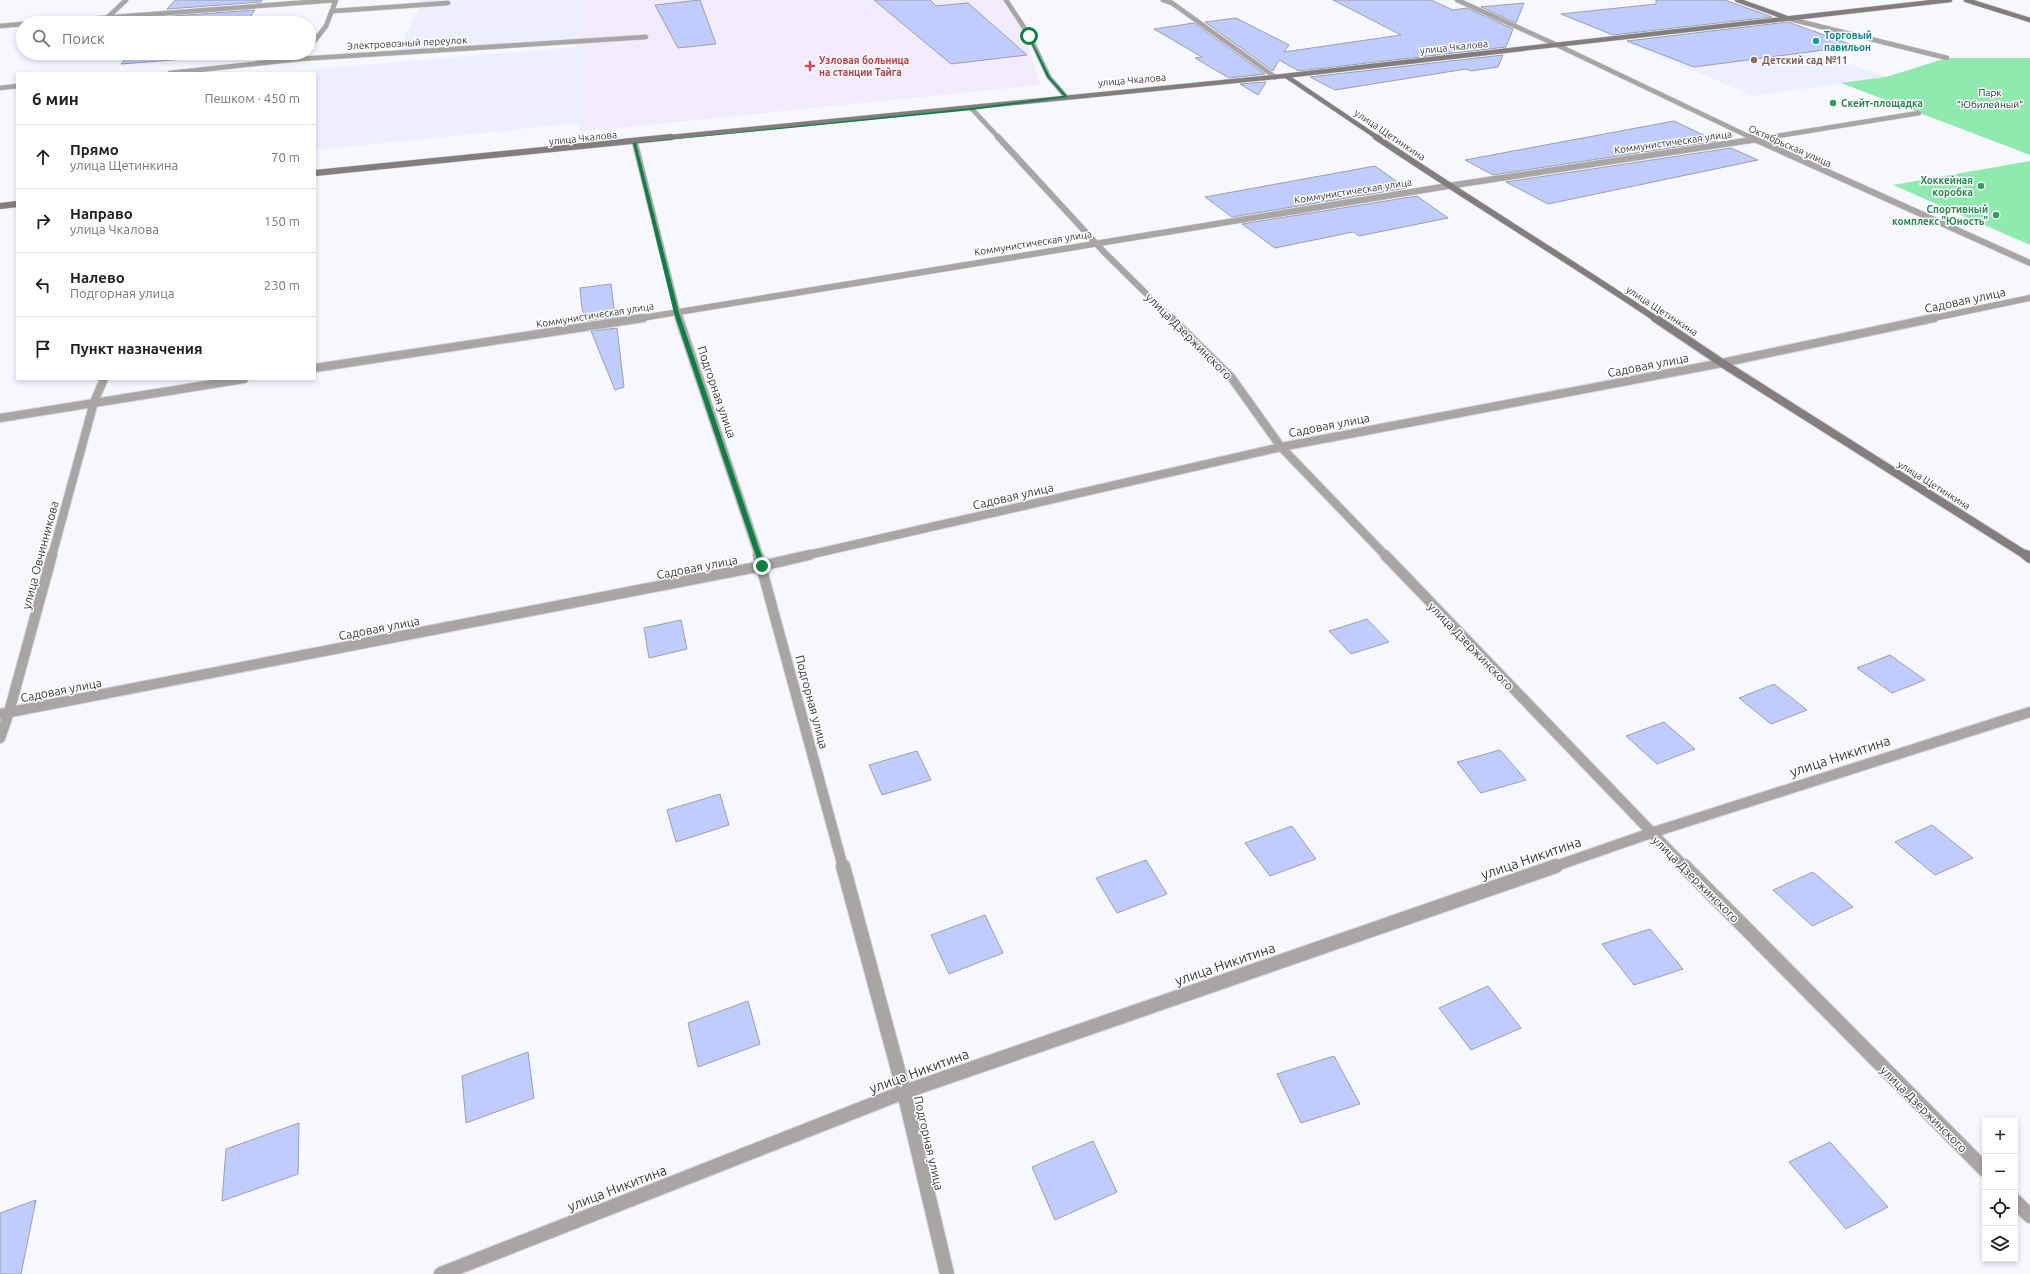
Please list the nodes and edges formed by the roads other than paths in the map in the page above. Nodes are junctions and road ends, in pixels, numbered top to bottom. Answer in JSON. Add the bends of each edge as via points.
{"nodes":[{"id":1,"x":126,"y":0,"type":"edge"},
{"id":2,"x":336,"y":0,"type":"edge"},
{"id":3,"x":1006,"y":0,"type":"edge"},
{"id":4,"x":1163,"y":0,"type":"edge"},
{"id":5,"x":1457,"y":0,"type":"edge"},
{"id":6,"x":1736,"y":0,"type":"edge"},
{"id":7,"x":1950,"y":0,"type":"edge"},
{"id":8,"x":1966,"y":0,"type":"edge"},
{"id":9,"x":448,"y":3,"type":"dead end"},
{"id":10,"x":334,"y":11,"type":"junction"},
{"id":11,"x":109,"y":16,"type":"edge"},
{"id":12,"x":132,"y":16,"type":"edge"},
{"id":13,"x":1790,"y":19,"type":"junction"},
{"id":14,"x":2030,"y":20,"type":"edge"},
{"id":15,"x":16,"y":25,"type":"edge"},
{"id":16,"x":0,"y":26,"type":"edge"},
{"id":17,"x":646,"y":37,"type":"dead end"},
{"id":18,"x":316,"y":41,"type":"edge"},
{"id":19,"x":1557,"y":45,"type":"junction"},
{"id":20,"x":316,"y":58,"type":"edge"},
{"id":21,"x":1947,"y":58,"type":"dead end"},
{"id":22,"x":290,"y":60,"type":"edge"},
{"id":23,"x":184,"y":72,"type":"edge"},
{"id":24,"x":1286,"y":76,"type":"junction"},
{"id":25,"x":1275,"y":77,"type":"junction"},
{"id":26,"x":16,"y":86,"type":"edge"},
{"id":27,"x":0,"y":88,"type":"edge"},
{"id":28,"x":1066,"y":97,"type":"junction"},
{"id":29,"x":972,"y":109,"type":"junction"},
{"id":30,"x":1919,"y":113,"type":"dead end"},
{"id":31,"x":1755,"y":140,"type":"junction"},
{"id":32,"x":634,"y":143,"type":"junction"},
{"id":33,"x":316,"y":174,"type":"edge"},
{"id":34,"x":1448,"y":186,"type":"junction"},
{"id":35,"x":16,"y":204,"type":"edge"},
{"id":36,"x":0,"y":206,"type":"edge"},
{"id":37,"x":1096,"y":243,"type":"junction"},
{"id":38,"x":2030,"y":263,"type":"edge"},
{"id":39,"x":2030,"y":298,"type":"edge"},
{"id":40,"x":677,"y":313,"type":"junction"},
{"id":41,"x":1722,"y":363,"type":"junction"},
{"id":42,"x":316,"y":368,"type":"edge"},
{"id":43,"x":104,"y":380,"type":"edge"},
{"id":44,"x":237,"y":380,"type":"edge"},
{"id":45,"x":94,"y":402,"type":"junction"},
{"id":46,"x":0,"y":418,"type":"edge"},
{"id":47,"x":1281,"y":446,"type":"junction"},
{"id":48,"x":2030,"y":558,"type":"edge"},
{"id":49,"x":762,"y":566,"type":"junction"},
{"id":50,"x":2030,"y":712,"type":"edge"},
{"id":51,"x":5,"y":713,"type":"edge"},
{"id":52,"x":0,"y":738,"type":"edge"},
{"id":53,"x":1651,"y":833,"type":"junction"},
{"id":54,"x":904,"y":1092,"type":"junction"},
{"id":55,"x":1982,"y":1167,"type":"edge"},
{"id":56,"x":2018,"y":1204,"type":"edge"},
{"id":57,"x":2030,"y":1216,"type":"edge"},
{"id":58,"x":441,"y":1274,"type":"edge"},
{"id":59,"x":947,"y":1274,"type":"edge"}],
"edges":[{"from":1,"to":11,"type":"street"},
{"from":2,"to":10,"type":"street"},
{"from":2,"to":12,"type":"street"},
{"from":3,"to":28,"type":"street","via":[[1029,36],[1049,77]]},
{"from":4,"to":25,"type":"street","via":[[1172,3]]},
{"from":5,"to":19,"type":"street","name":"Октябрьская улица"},
{"from":6,"to":13,"type":"street"},
{"from":7,"to":13,"type":"street","name":"улица Чкалова"},
{"from":8,"to":14,"type":"street"},
{"from":9,"to":10,"type":"street"},
{"from":10,"to":18,"type":"street","via":[[324,32]]},
{"from":13,"to":19,"type":"street","name":"улица Чкалова"},
{"from":13,"to":21,"type":"street"},
{"from":15,"to":16,"type":"street"},
{"from":17,"to":20,"type":"street","name":"Электровозный переулок"},
{"from":19,"to":24,"type":"street","name":"улица Чкалова"},
{"from":19,"to":31,"type":"street","name":"Октябрьская улица"},
{"from":22,"to":23,"type":"street","name":"Электровозный переулок"},
{"from":24,"to":25,"type":"street","name":"улица Чкалова"},
{"from":24,"to":34,"type":"street","name":"улица Щетинкина"},
{"from":25,"to":28,"type":"street","name":"улица Чкалова"},
{"from":26,"to":27,"type":"street"},
{"from":28,"to":29,"type":"street","name":"улица Чкалова"},
{"from":29,"to":32,"type":"street","name":"улица Чкалова"},
{"from":29,"to":37,"type":"street","name":"улица Дзержинского"},
{"from":30,"to":31,"type":"street","name":"Коммунистическая улица"},
{"from":31,"to":34,"type":"street","name":"Коммунистическая улица"},
{"from":31,"to":38,"type":"street","name":"Октябрьская улица"},
{"from":32,"to":33,"type":"street","name":"улица Чкалова"},
{"from":32,"to":40,"type":"street","name":"Подгорная улица"},
{"from":34,"to":37,"type":"street","name":"Коммунистическая улица"},
{"from":34,"to":41,"type":"street","name":"улица Щетинкина","via":[[1578,267]]},
{"from":35,"to":36,"type":"street"},
{"from":37,"to":40,"type":"street","name":"Коммунистическая улица"},
{"from":37,"to":47,"type":"street","name":"улица Дзержинского","via":[[1231,377]]},
{"from":39,"to":41,"type":"street","name":"Садовая улица"},
{"from":40,"to":42,"type":"street","name":"Коммунистическая улица"},
{"from":40,"to":49,"type":"street","name":"Подгорная улица"},
{"from":41,"to":47,"type":"street","name":"Садовая улица"},
{"from":41,"to":48,"type":"street","name":"улица Щетинкина"},
{"from":43,"to":45,"type":"street","name":"улица Овчинникова"},
{"from":44,"to":45,"type":"street"},
{"from":45,"to":46,"type":"street"},
{"from":45,"to":51,"type":"street","name":"улица Овчинникова"},
{"from":47,"to":49,"type":"street","name":"Садовая улица"},
{"from":47,"to":53,"type":"street","name":"улица Дзержинского"},
{"from":49,"to":51,"type":"street","name":"Садовая улица"},
{"from":49,"to":54,"type":"street","name":"Подгорная улица"},
{"from":50,"to":53,"type":"street","name":"улица Никитина"},
{"from":51,"to":52,"type":"street","name":"улица Овчинникова"},
{"from":53,"to":54,"type":"street","name":"улица Никитина"},
{"from":53,"to":55,"type":"street","name":"улица Дзержинского"},
{"from":54,"to":58,"type":"street","name":"улица Никитина"},
{"from":54,"to":59,"type":"street","name":"Подгорная улица"},
{"from":56,"to":57,"type":"street"}]}
